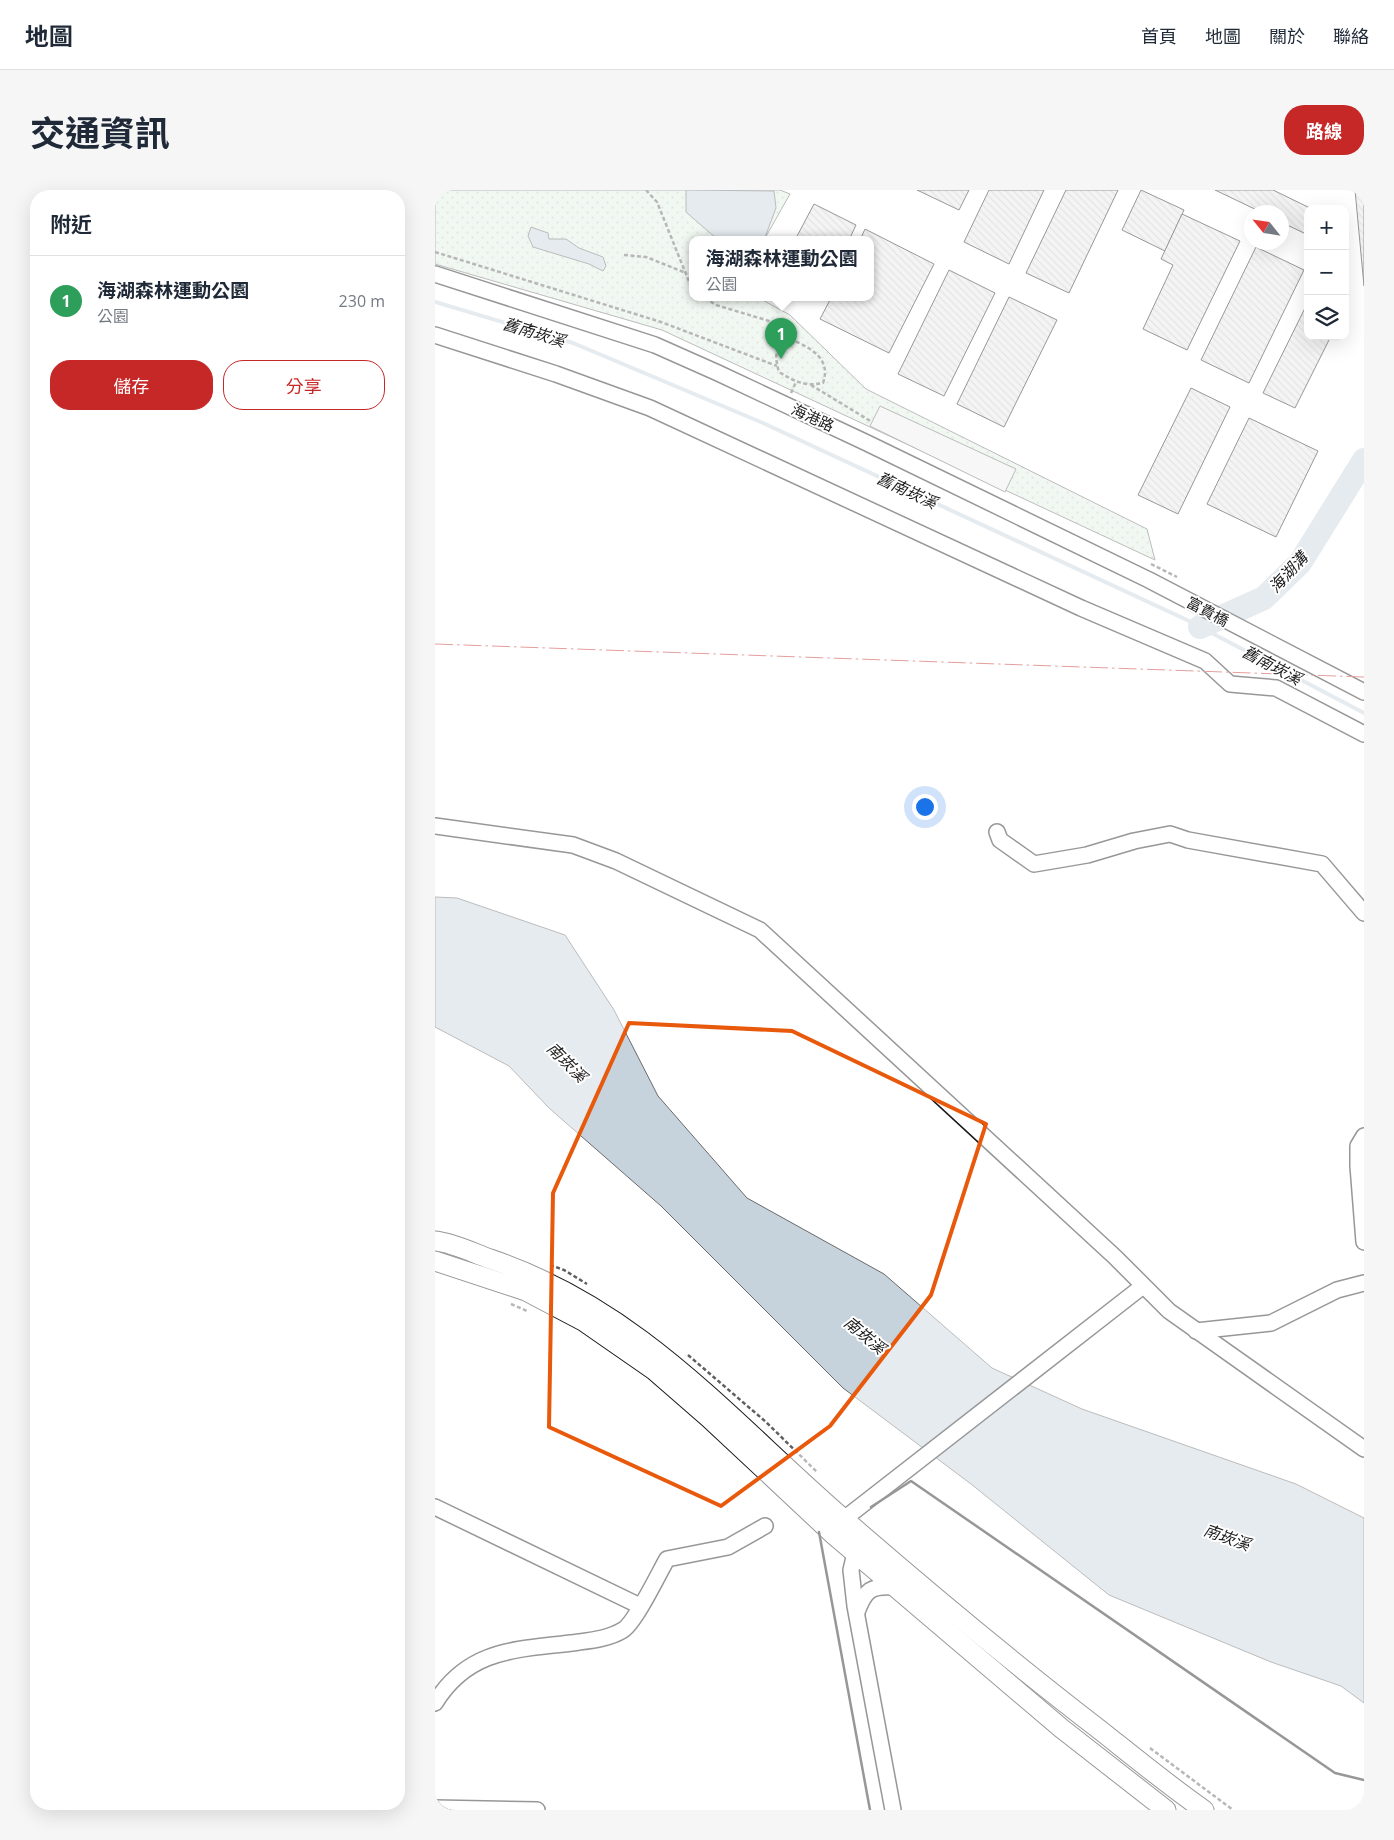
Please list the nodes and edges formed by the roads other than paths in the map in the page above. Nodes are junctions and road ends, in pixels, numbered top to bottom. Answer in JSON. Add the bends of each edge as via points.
{"nodes":[{"id":1,"x":435,"y":274,"type":"edge"},
{"id":2,"x":435,"y":335,"type":"edge"},
{"id":3,"x":1177,"y":594,"type":"joint"},
{"id":4,"x":1364,"y":692,"type":"edge"},
{"id":5,"x":1364,"y":734,"type":"edge"},
{"id":6,"x":435,"y":826,"type":"edge"},
{"id":7,"x":997,"y":832,"type":"dead end"},
{"id":8,"x":1364,"y":913,"type":"edge"},
{"id":9,"x":1364,"y":1136,"type":"edge"},
{"id":10,"x":435,"y":1241,"type":"edge"},
{"id":11,"x":1364,"y":1242,"type":"edge"},
{"id":12,"x":435,"y":1261,"type":"edge"},
{"id":13,"x":1364,"y":1283,"type":"edge"},
{"id":14,"x":1143,"y":1286,"type":"junction"},
{"id":15,"x":1195,"y":1331,"type":"junction"},
{"id":16,"x":1364,"y":1449,"type":"edge"},
{"id":17,"x":435,"y":1507,"type":"edge"},
{"id":18,"x":765,"y":1526,"type":"dead end"},
{"id":19,"x":839,"y":1527,"type":"junction"},
{"id":20,"x":855,"y":1553,"type":"junction"},
{"id":21,"x":895,"y":1587,"type":"junction"},
{"id":22,"x":640,"y":1606,"type":"junction"},
{"id":23,"x":856,"y":1614,"type":"junction"},
{"id":24,"x":435,"y":1703,"type":"edge"},
{"id":25,"x":435,"y":1808,"type":"edge"},
{"id":26,"x":537,"y":1810,"type":"edge"},
{"id":27,"x":893,"y":1810,"type":"edge"},
{"id":28,"x":1166,"y":1810,"type":"edge"},
{"id":29,"x":1204,"y":1810,"type":"edge"}],
"edges":[{"from":1,"to":3,"type":"street","name":"海港路","via":[[655,346],[867,442]]},
{"from":2,"to":5,"type":"street","via":[[650,408],[1081,608],[1205,661],[1230,684],[1276,688]]},
{"from":3,"to":4,"type":"street","name":"富貴橋"},
{"from":6,"to":14,"type":"street","via":[[573,844],[760,930]]},
{"from":7,"to":8,"type":"street","via":[[1000,840],[1034,864],[1087,855],[1170,834],[1322,864]]},
{"from":9,"to":11,"type":"street","via":[[1358,1146]]},
{"from":10,"to":19,"type":"main road","via":[[529,1272],[591,1305],[665,1356],[722,1405]]},
{"from":12,"to":19,"type":"main road","via":[[526,1291],[583,1321],[655,1371]]},
{"from":13,"to":15,"type":"street","via":[[1337,1290],[1271,1322]]},
{"from":14,"to":15,"type":"street"},
{"from":14,"to":19,"type":"street","via":[[909,1468]]},
{"from":15,"to":16,"type":"street"},
{"from":17,"to":22,"type":"street"},
{"from":18,"to":22,"type":"street","via":[[728,1547],[667,1559]]},
{"from":19,"to":20,"type":"main road"},
{"from":19,"to":29,"type":"main road"},
{"from":20,"to":21,"type":"main road"},
{"from":20,"to":23,"type":"street","via":[[851,1570]]},
{"from":21,"to":23,"type":"street","via":[[872,1588],[863,1597]]},
{"from":21,"to":28,"type":"main road","via":[[1061,1728]]},
{"from":22,"to":24,"type":"street","via":[[625,1630],[599,1640],[515,1649],[487,1658],[460,1672]]},
{"from":23,"to":27,"type":"street"},
{"from":25,"to":26,"type":"street"}]}
